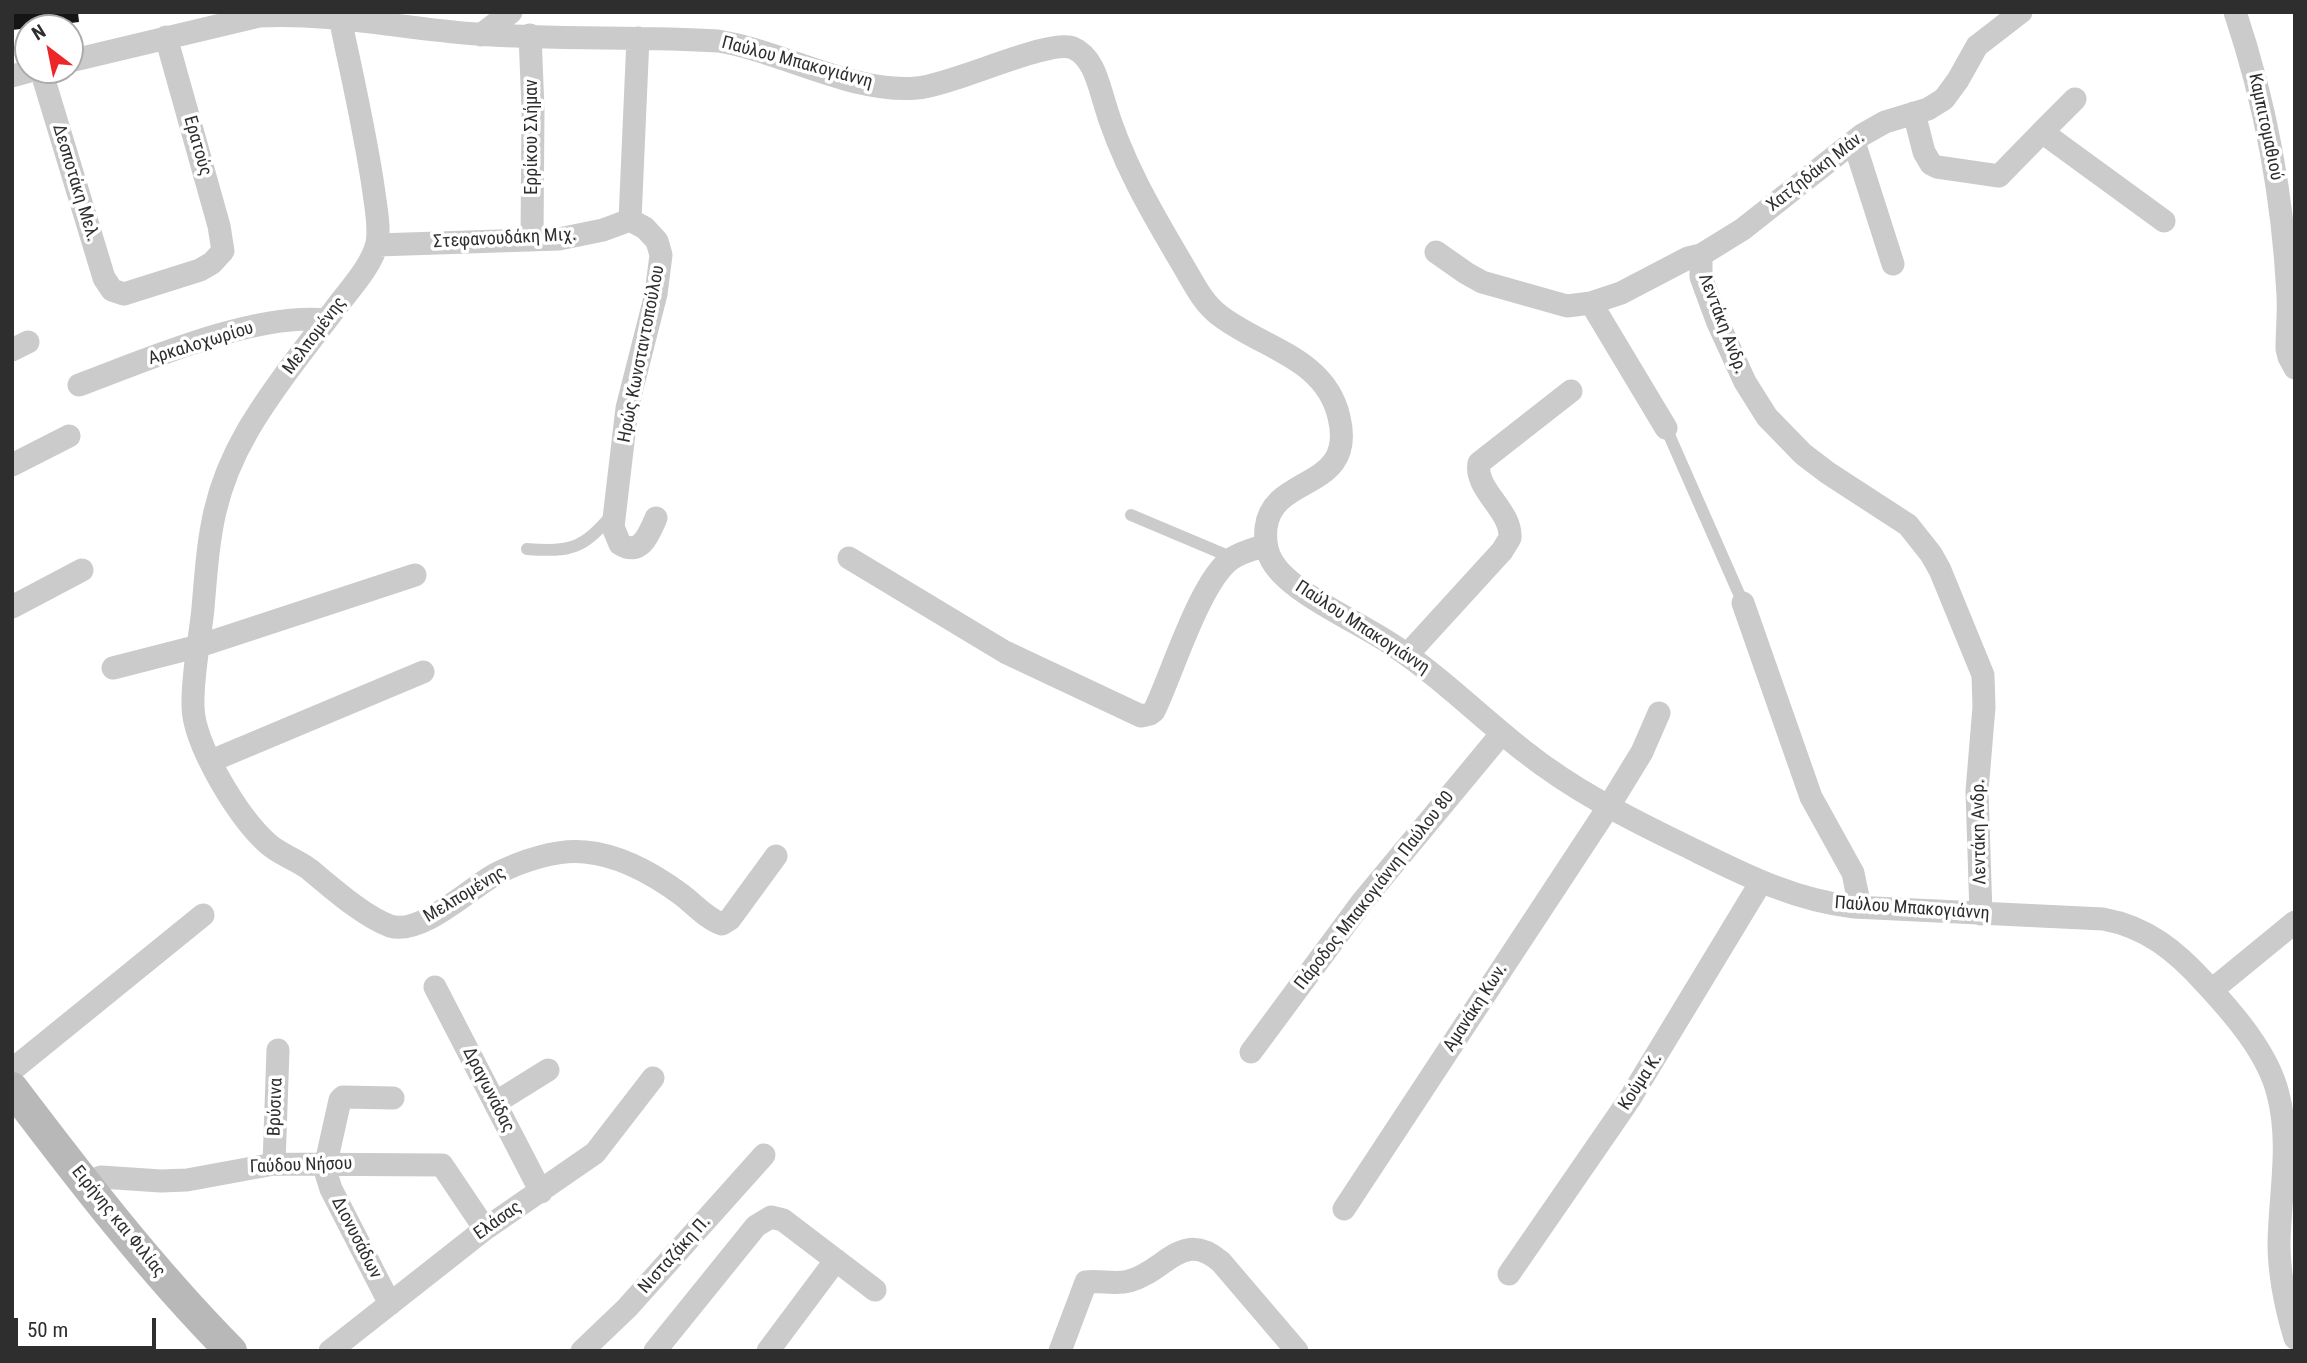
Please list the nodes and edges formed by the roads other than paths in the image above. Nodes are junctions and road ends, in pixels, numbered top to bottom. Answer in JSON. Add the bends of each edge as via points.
{"nodes":[{"id":1,"x":511,"y":12,"type":"edge"},
{"id":2,"x":2021,"y":12,"type":"edge"},
{"id":3,"x":2235,"y":12,"type":"edge"},
{"id":4,"x":340,"y":18,"type":"junction"},
{"id":5,"x":481,"y":35,"type":"junction"},
{"id":6,"x":530,"y":36,"type":"junction"},
{"id":7,"x":166,"y":37,"type":"junction"},
{"id":8,"x":638,"y":38,"type":"junction"},
{"id":9,"x":84,"y":58,"type":"edge"},
{"id":10,"x":45,"y":84,"type":"edge"},
{"id":11,"x":2075,"y":99,"type":"dead end"},
{"id":12,"x":1914,"y":113,"type":"junction"},
{"id":13,"x":2042,"y":132,"type":"junction"},
{"id":14,"x":1854,"y":142,"type":"junction"},
{"id":15,"x":630,"y":220,"type":"junction"},
{"id":16,"x":2164,"y":221,"type":"dead end"},
{"id":17,"x":532,"y":239,"type":"junction"},
{"id":18,"x":377,"y":245,"type":"junction"},
{"id":19,"x":1436,"y":252,"type":"dead end"},
{"id":20,"x":1701,"y":255,"type":"junction"},
{"id":21,"x":1893,"y":264,"type":"dead end"},
{"id":22,"x":116,"y":293,"type":"joint"},
{"id":23,"x":1591,"y":303,"type":"junction"},
{"id":24,"x":326,"y":320,"type":"junction"},
{"id":25,"x":2295,"y":368,"type":"edge"},
{"id":26,"x":79,"y":385,"type":"dead end"},
{"id":27,"x":1571,"y":391,"type":"dead end"},
{"id":28,"x":1666,"y":428,"type":"joint"},
{"id":29,"x":69,"y":436,"type":"dead end"},
{"id":30,"x":12,"y":465,"type":"edge"},
{"id":31,"x":614,"y":513,"type":"junction"},
{"id":32,"x":1131,"y":514,"type":"dead end"},
{"id":33,"x":656,"y":518,"type":"dead end"},
{"id":34,"x":1266,"y":545,"type":"junction"},
{"id":35,"x":527,"y":549,"type":"dead end"},
{"id":36,"x":849,"y":558,"type":"dead end"},
{"id":37,"x":1233,"y":558,"type":"junction"},
{"id":38,"x":82,"y":570,"type":"dead end"},
{"id":39,"x":415,"y":575,"type":"dead end"},
{"id":40,"x":1743,"y":603,"type":"joint"},
{"id":41,"x":12,"y":607,"type":"edge"},
{"id":42,"x":199,"y":646,"type":"junction"},
{"id":43,"x":1407,"y":655,"type":"junction"},
{"id":44,"x":113,"y":668,"type":"dead end"},
{"id":45,"x":422,"y":672,"type":"dead end"},
{"id":46,"x":1660,"y":713,"type":"dead end"},
{"id":47,"x":1502,"y":733,"type":"junction"},
{"id":48,"x":211,"y":761,"type":"junction"},
{"id":49,"x":1609,"y":806,"type":"junction"},
{"id":50,"x":776,"y":856,"type":"dead end"},
{"id":51,"x":1761,"y":882,"type":"junction"},
{"id":52,"x":1860,"y":907,"type":"junction"},
{"id":53,"x":1981,"y":914,"type":"junction"},
{"id":54,"x":203,"y":915,"type":"dead end"},
{"id":55,"x":2295,"y":922,"type":"edge"},
{"id":56,"x":435,"y":987,"type":"dead end"},
{"id":57,"x":2212,"y":990,"type":"junction"},
{"id":58,"x":278,"y":1050,"type":"dead end"},
{"id":59,"x":1251,"y":1052,"type":"dead end"},
{"id":60,"x":12,"y":1070,"type":"edge"},
{"id":61,"x":548,"y":1070,"type":"dead end"},
{"id":62,"x":653,"y":1078,"type":"dead end"},
{"id":63,"x":12,"y":1088,"type":"edge"},
{"id":64,"x":393,"y":1098,"type":"dead end"},
{"id":65,"x":495,"y":1103,"type":"junction"},
{"id":66,"x":764,"y":1155,"type":"dead end"},
{"id":67,"x":326,"y":1163,"type":"junction"},
{"id":68,"x":274,"y":1164,"type":"junction"},
{"id":69,"x":85,"y":1183,"type":"junction"},
{"id":70,"x":541,"y":1192,"type":"junction"},
{"id":71,"x":1344,"y":1209,"type":"dead end"},
{"id":72,"x":2287,"y":1220,"type":"edge"},
{"id":73,"x":485,"y":1229,"type":"junction"},
{"id":74,"x":836,"y":1260,"type":"junction"},
{"id":75,"x":1509,"y":1274,"type":"dead end"},
{"id":76,"x":875,"y":1290,"type":"dead end"},
{"id":77,"x":390,"y":1304,"type":"junction"},
{"id":78,"x":2295,"y":1338,"type":"edge"},
{"id":79,"x":231,"y":1351,"type":"edge"},
{"id":80,"x":330,"y":1351,"type":"edge"},
{"id":81,"x":582,"y":1351,"type":"edge"},
{"id":82,"x":655,"y":1351,"type":"edge"},
{"id":83,"x":768,"y":1351,"type":"edge"},
{"id":84,"x":1059,"y":1351,"type":"edge"},
{"id":85,"x":1297,"y":1351,"type":"edge"}],
"edges":[{"from":1,"to":5,"type":"street"},
{"from":2,"to":12,"type":"street","name":"Χατζηδάκη Μάν.","via":[[1975,49],[1944,99]]},
{"from":3,"to":25,"type":"street","name":"Καμπιτομαθιού","via":[[2274,162],[2286,270],[2287,349]]},
{"from":4,"to":5,"type":"street","name":"Παύλου Μπακογιάννη"},
{"from":4,"to":7,"type":"street","name":"Παύλου Μπακογιάννη","via":[[259,16]]},
{"from":4,"to":18,"type":"street","via":[[371,173]]},
{"from":5,"to":6,"type":"street","name":"Παύλου Μπακογιάννη"},
{"from":6,"to":8,"type":"street","name":"Παύλου Μπακογιάννη"},
{"from":6,"to":17,"type":"street","name":"Ερρίκου Σλήμαν"},
{"from":7,"to":9,"type":"street","name":"Παύλου Μπακογιάννη"},
{"from":7,"to":22,"type":"street","name":"Ερατούς","via":[[223,251],[200,270]]},
{"from":8,"to":15,"type":"street"},
{"from":8,"to":34,"type":"street","name":"Παύλου Μπακογιάννη","via":[[732,43],[874,85],[904,88],[952,81],[1045,48],[1068,46],[1080,51],[1096,77],[1125,161],[1207,303],[1227,321],[1304,365],[1324,384],[1335,404],[1342,437],[1338,457],[1330,468],[1275,506],[1267,520]]},
{"from":10,"to":22,"type":"street","name":"Δεσποτάκη Μελ.","via":[[104,278]]},
{"from":11,"to":13,"type":"street"},
{"from":12,"to":13,"type":"street","via":[[1931,164],[1994,177]]},
{"from":12,"to":14,"type":"street","name":"Χατζηδάκη Μάν.","via":[[1885,122]]},
{"from":13,"to":16,"type":"street"},
{"from":14,"to":20,"type":"street","name":"Χατζηδάκη Μάν."},
{"from":14,"to":21,"type":"street"},
{"from":15,"to":17,"type":"street","name":"Στεφανουδάκη Μιχ.","via":[[585,235]]},
{"from":15,"to":31,"type":"street","name":"Ηρώς Κωνσταντοπούλου","via":[[651,234],[661,255],[656,294],[627,408]]},
{"from":17,"to":18,"type":"street","name":"Στεφανουδάκη Μιχ."},
{"from":18,"to":24,"type":"street","name":"Μελπομένης"},
{"from":19,"to":23,"type":"street","name":"Λεντάκη Ανδρ.","via":[[1482,282],[1567,306]]},
{"from":20,"to":23,"type":"street","name":"Λεντάκη Ανδρ."},
{"from":20,"to":53,"type":"street","name":"Λεντάκη Ανδρ.","via":[[1701,277],[1718,323],[1767,417],[1803,454],[1908,525],[1940,570],[1983,676],[1977,792]]},
{"from":23,"to":28,"type":"street"},
{"from":24,"to":26,"type":"street","name":"Αρκαλοχωρίου","via":[[299,319],[227,334]]},
{"from":24,"to":42,"type":"street","name":"Μελπομένης","via":[[258,414],[223,482],[208,537]]},
{"from":27,"to":43,"type":"street","via":[[1479,463],[1478,474],[1507,522],[1510,538]]},
{"from":28,"to":40,"type":"lane"},
{"from":29,"to":30,"type":"street"},
{"from":31,"to":33,"type":"street","name":"Ηρώς Κωνσταντοπούλου","via":[[612,527],[620,544],[628,548],[641,547]]},
{"from":31,"to":35,"type":"lane","via":[[573,548]]},
{"from":32,"to":37,"type":"lane"},
{"from":34,"to":37,"type":"street"},
{"from":34,"to":43,"type":"street","name":"Παύλου Μπακογιάννη","via":[[1289,579]]},
{"from":36,"to":37,"type":"street","via":[[1005,652],[1140,716],[1154,710],[1194,617],[1220,570]]},
{"from":38,"to":41,"type":"street"},
{"from":39,"to":42,"type":"street"},
{"from":40,"to":52,"type":"street","via":[[1811,797],[1853,873]]},
{"from":42,"to":44,"type":"street"},
{"from":42,"to":48,"type":"street","name":"Μελπομένης","via":[[194,721]]},
{"from":43,"to":47,"type":"street","name":"Παύλου Μπακογιάννη"},
{"from":45,"to":48,"type":"street"},
{"from":46,"to":49,"type":"street","name":"Αμανάκη Κων."},
{"from":47,"to":49,"type":"street","name":"Παύλου Μπακογιάννη","via":[[1556,775]]},
{"from":47,"to":59,"type":"street","name":"Πάροδος Μπακογιάννη Παύλου 80","via":[[1362,902]]},
{"from":48,"to":50,"type":"street","name":"Μελπομένης","via":[[238,808],[270,846],[306,866],[373,917],[397,927],[424,920],[508,869],[577,852],[604,855],[642,871],[722,924]]},
{"from":49,"to":51,"type":"street","name":"Παύλου Μπακογιάννη"},
{"from":49,"to":71,"type":"street","name":"Αμανάκη Κων."},
{"from":51,"to":52,"type":"street","name":"Παύλου Μπακογιάννη","via":[[1799,897]]},
{"from":51,"to":75,"type":"street","name":"Κούμα Κ.","via":[[1629,1100]]},
{"from":52,"to":53,"type":"street","name":"Παύλου Μπακογιάννη"},
{"from":53,"to":57,"type":"street","name":"Παύλου Μπακογιάννη","via":[[2103,919],[2131,926],[2175,952]]},
{"from":54,"to":60,"type":"street"},
{"from":55,"to":57,"type":"street"},
{"from":56,"to":65,"type":"street","name":"Δραγωνάδας"},
{"from":57,"to":72,"type":"street","name":"Παύλου Μπακογιάννη","via":[[2260,1055],[2278,1093]]},
{"from":58,"to":68,"type":"street","name":"Βρύσινα"},
{"from":61,"to":65,"type":"street"},
{"from":62,"to":70,"type":"street","name":"Ελάσας","via":[[595,1153]]},
{"from":63,"to":69,"type":"street","name":"Ειρήνης και Φιλίας"},
{"from":64,"to":67,"type":"street","name":"Διονυσάδων","via":[[343,1097]]},
{"from":65,"to":70,"type":"street","name":"Δραγωνάδας"},
{"from":66,"to":81,"type":"street","name":"Νισταζάκη Π.","via":[[627,1308]]},
{"from":67,"to":68,"type":"street","name":"Γαύδου Νήσου"},
{"from":67,"to":73,"type":"street","name":"Γαύδου Νήσου","via":[[442,1165]]},
{"from":67,"to":77,"type":"street","name":"Διονυσάδων","via":[[331,1189]]},
{"from":68,"to":69,"type":"street","name":"Γαύδου Νήσου","via":[[187,1180],[107,1177]]},
{"from":69,"to":79,"type":"street","name":"Ειρήνης και Φιλίας"},
{"from":70,"to":73,"type":"street","name":"Ελάσας"},
{"from":72,"to":78,"type":"street","name":"Παύλου Μπακογιάννη","via":[[2279,1247]]},
{"from":73,"to":77,"type":"street","name":"Ελάσας"},
{"from":74,"to":76,"type":"street"},
{"from":74,"to":82,"type":"street","via":[[779,1218],[765,1219]]},
{"from":74,"to":83,"type":"street"},
{"from":77,"to":80,"type":"street","name":"Ελάσας"},
{"from":84,"to":85,"type":"street","via":[[1086,1282],[1126,1282],[1192,1248],[1221,1262]]}]}
